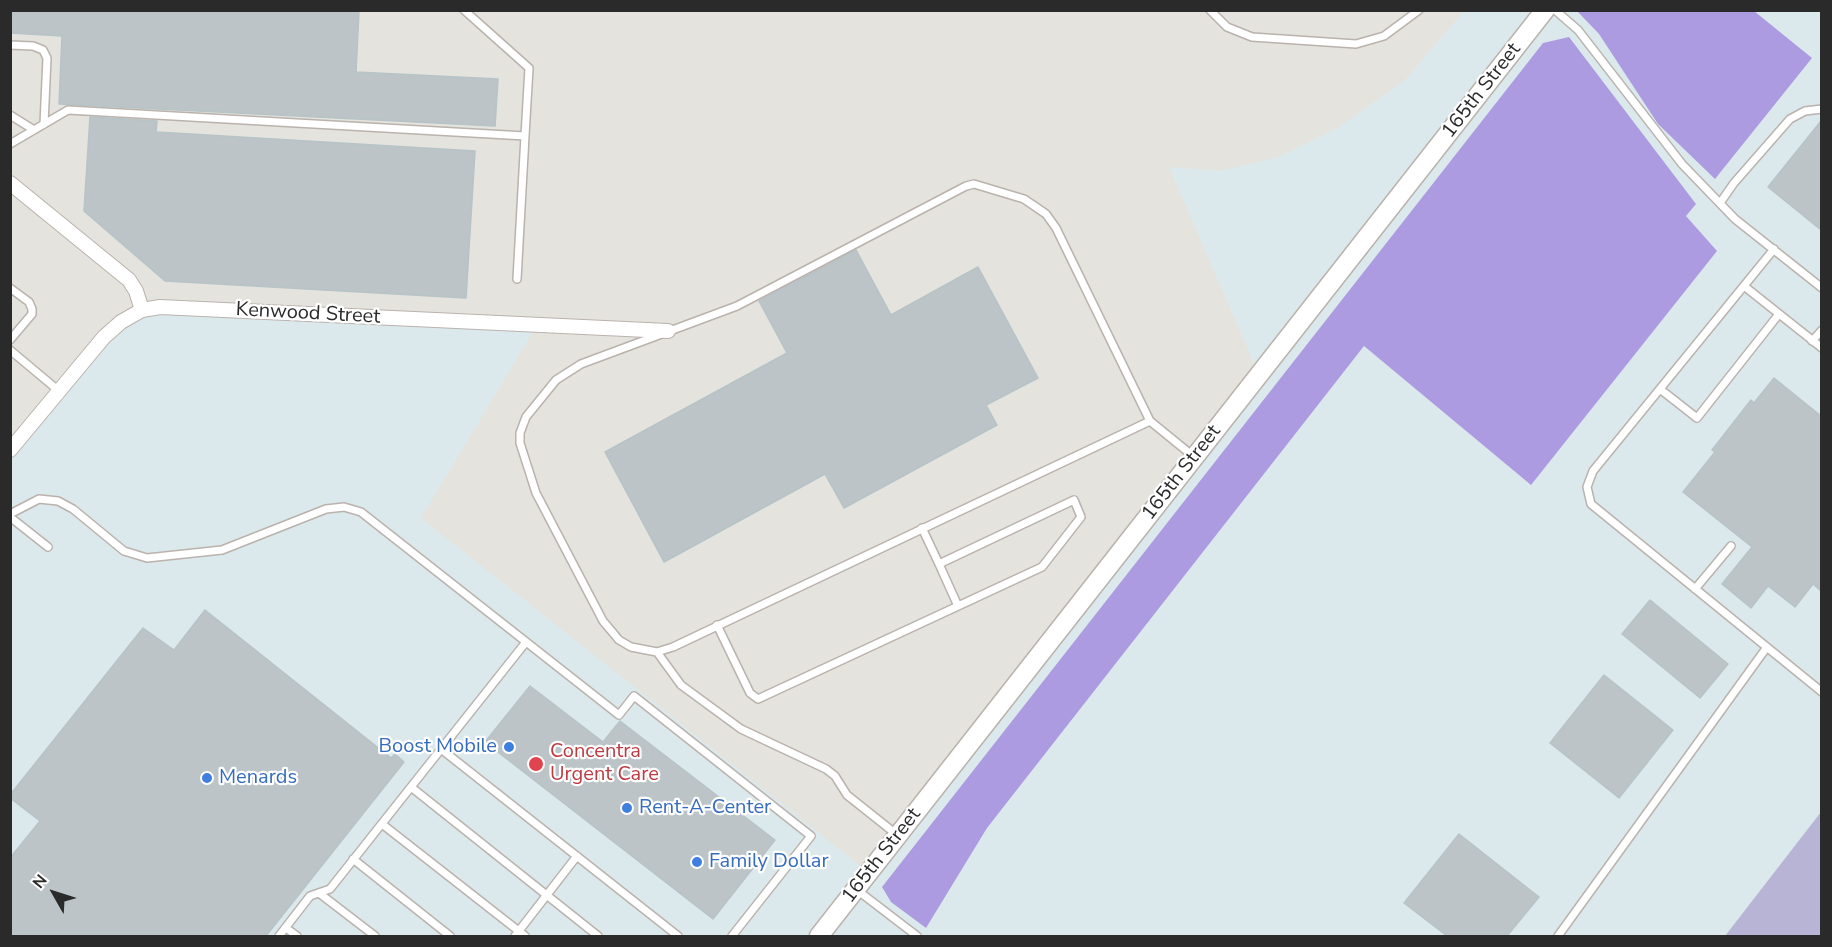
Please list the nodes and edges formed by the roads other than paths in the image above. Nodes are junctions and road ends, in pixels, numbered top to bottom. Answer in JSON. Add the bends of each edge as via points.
{"nodes":[{"id":1,"x":464,"y":10,"type":"edge"},
{"id":2,"x":1210,"y":10,"type":"edge"},
{"id":3,"x":1419,"y":10,"type":"edge"},
{"id":4,"x":1545,"y":10,"type":"edge"},
{"id":5,"x":1555,"y":10,"type":"edge"},
{"id":6,"x":10,"y":45,"type":"edge"},
{"id":7,"x":1821,"y":109,"type":"edge"},
{"id":8,"x":10,"y":115,"type":"edge"},
{"id":9,"x":45,"y":124,"type":"junction"},
{"id":10,"x":34,"y":130,"type":"junction"},
{"id":11,"x":525,"y":135,"type":"junction"},
{"id":12,"x":10,"y":144,"type":"edge"},
{"id":13,"x":10,"y":183,"type":"edge"},
{"id":14,"x":1720,"y":203,"type":"junction"},
{"id":15,"x":1774,"y":249,"type":"junction"},
{"id":16,"x":517,"y":279,"type":"dead end"},
{"id":17,"x":1744,"y":286,"type":"junction"},
{"id":18,"x":10,"y":288,"type":"edge"},
{"id":19,"x":1821,"y":288,"type":"edge"},
{"id":20,"x":142,"y":310,"type":"junction"},
{"id":21,"x":1779,"y":314,"type":"junction"},
{"id":22,"x":1821,"y":330,"type":"edge"},
{"id":23,"x":668,"y":331,"type":"junction"},
{"id":24,"x":10,"y":340,"type":"edge"},
{"id":25,"x":1812,"y":341,"type":"junction"},
{"id":26,"x":1821,"y":348,"type":"edge"},
{"id":27,"x":10,"y":350,"type":"edge"},
{"id":28,"x":1660,"y":389,"type":"junction"},
{"id":29,"x":59,"y":391,"type":"junction"},
{"id":30,"x":1149,"y":421,"type":"junction"},
{"id":31,"x":10,"y":450,"type":"edge"},
{"id":32,"x":1195,"y":457,"type":"junction"},
{"id":33,"x":10,"y":515,"type":"edge"},
{"id":34,"x":922,"y":528,"type":"junction"},
{"id":35,"x":1731,"y":546,"type":"dead end"},
{"id":36,"x":48,"y":547,"type":"dead end"},
{"id":37,"x":939,"y":564,"type":"junction"},
{"id":38,"x":1695,"y":589,"type":"junction"},
{"id":39,"x":958,"y":606,"type":"junction"},
{"id":40,"x":717,"y":625,"type":"junction"},
{"id":41,"x":526,"y":642,"type":"junction"},
{"id":42,"x":1767,"y":647,"type":"junction"},
{"id":43,"x":657,"y":652,"type":"junction"},
{"id":44,"x":1821,"y":692,"type":"edge"},
{"id":45,"x":441,"y":748,"type":"junction"},
{"id":46,"x":411,"y":787,"type":"junction"},
{"id":47,"x":382,"y":824,"type":"junction"},
{"id":48,"x":898,"y":836,"type":"junction"},
{"id":49,"x":577,"y":856,"type":"junction"},
{"id":50,"x":354,"y":859,"type":"junction"},
{"id":51,"x":856,"y":889,"type":"junction"},
{"id":52,"x":319,"y":893,"type":"junction"},
{"id":53,"x":547,"y":895,"type":"junction"},
{"id":54,"x":286,"y":928,"type":"junction"},
{"id":55,"x":520,"y":935,"type":"edge"},
{"id":56,"x":674,"y":935,"type":"edge"},
{"id":57,"x":279,"y":936,"type":"edge"},
{"id":58,"x":297,"y":936,"type":"edge"},
{"id":59,"x":375,"y":936,"type":"edge"},
{"id":60,"x":450,"y":936,"type":"edge"},
{"id":61,"x":598,"y":936,"type":"edge"},
{"id":62,"x":732,"y":936,"type":"edge"},
{"id":63,"x":819,"y":936,"type":"edge"},
{"id":64,"x":917,"y":936,"type":"edge"},
{"id":65,"x":1558,"y":936,"type":"edge"}],
"edges":[{"from":1,"to":11,"type":"lane","via":[[529,68]]},
{"from":2,"to":3,"type":"lane","via":[[1227,27],[1252,37],[1356,44],[1384,36]]},
{"from":4,"to":32,"type":"main road","name":"165th Street"},
{"from":5,"to":14,"type":"lane","via":[[1578,30],[1682,164]]},
{"from":6,"to":9,"type":"lane","via":[[33,46],[43,50],[47,58]]},
{"from":7,"to":14,"type":"lane","via":[[1805,111],[1790,119]]},
{"from":8,"to":10,"type":"lane"},
{"from":9,"to":10,"type":"lane"},
{"from":9,"to":11,"type":"lane","via":[[68,110]]},
{"from":10,"to":12,"type":"lane"},
{"from":11,"to":16,"type":"lane"},
{"from":13,"to":20,"type":"street","via":[[129,280]]},
{"from":14,"to":15,"type":"lane"},
{"from":15,"to":17,"type":"lane"},
{"from":15,"to":19,"type":"lane"},
{"from":17,"to":21,"type":"lane"},
{"from":17,"to":28,"type":"lane"},
{"from":18,"to":24,"type":"lane","via":[[29,302],[32,314]]},
{"from":20,"to":23,"type":"street","name":"Kenwood Street","via":[[172,307]]},
{"from":20,"to":29,"type":"street","name":"Kenwood Street","via":[[104,337]]},
{"from":21,"to":25,"type":"lane"},
{"from":21,"to":28,"type":"lane","via":[[1697,418]]},
{"from":22,"to":25,"type":"lane"},
{"from":23,"to":30,"type":"lane","via":[[737,306],[966,186],[985,185],[1036,206],[1056,228]]},
{"from":23,"to":43,"type":"lane","via":[[566,372],[526,417],[520,433],[536,493],[603,621],[619,640],[631,647]]},
{"from":25,"to":26,"type":"lane"},
{"from":27,"to":29,"type":"lane"},
{"from":28,"to":38,"type":"lane","via":[[1593,471],[1587,488],[1592,504]]},
{"from":29,"to":31,"type":"street","name":"Kenwood Street"},
{"from":30,"to":32,"type":"lane"},
{"from":30,"to":34,"type":"lane"},
{"from":32,"to":48,"type":"main road","name":"165th Street"},
{"from":33,"to":36,"type":"lane"},
{"from":33,"to":41,"type":"lane","via":[[39,500],[58,501],[124,551],[147,558],[222,550],[326,509],[353,509]]},
{"from":34,"to":37,"type":"lane"},
{"from":34,"to":40,"type":"lane"},
{"from":35,"to":38,"type":"lane"},
{"from":37,"to":39,"type":"lane"},
{"from":37,"to":39,"type":"lane","via":[[1074,500],[1081,517],[1042,567]]},
{"from":38,"to":42,"type":"lane"},
{"from":39,"to":40,"type":"lane","via":[[758,699],[750,693]]},
{"from":40,"to":43,"type":"lane"},
{"from":41,"to":45,"type":"lane"},
{"from":41,"to":62,"type":"lane","via":[[619,715],[634,696],[811,836]]},
{"from":42,"to":44,"type":"lane"},
{"from":42,"to":65,"type":"lane"},
{"from":43,"to":48,"type":"lane","via":[[681,685],[747,733],[826,769],[836,776],[847,795]]},
{"from":45,"to":46,"type":"lane"},
{"from":45,"to":49,"type":"lane"},
{"from":46,"to":47,"type":"lane"},
{"from":46,"to":53,"type":"lane"},
{"from":47,"to":50,"type":"lane"},
{"from":47,"to":55,"type":"lane"},
{"from":48,"to":51,"type":"main road","name":"165th Street"},
{"from":49,"to":53,"type":"lane"},
{"from":49,"to":56,"type":"lane"},
{"from":50,"to":52,"type":"lane","via":[[330,889]]},
{"from":50,"to":60,"type":"lane"},
{"from":51,"to":63,"type":"main road","name":"165th Street"},
{"from":51,"to":64,"type":"lane"},
{"from":52,"to":54,"type":"lane","via":[[310,896]]},
{"from":52,"to":59,"type":"lane"},
{"from":53,"to":55,"type":"lane"},
{"from":53,"to":61,"type":"lane"},
{"from":54,"to":57,"type":"lane"},
{"from":54,"to":58,"type":"lane"}]}
